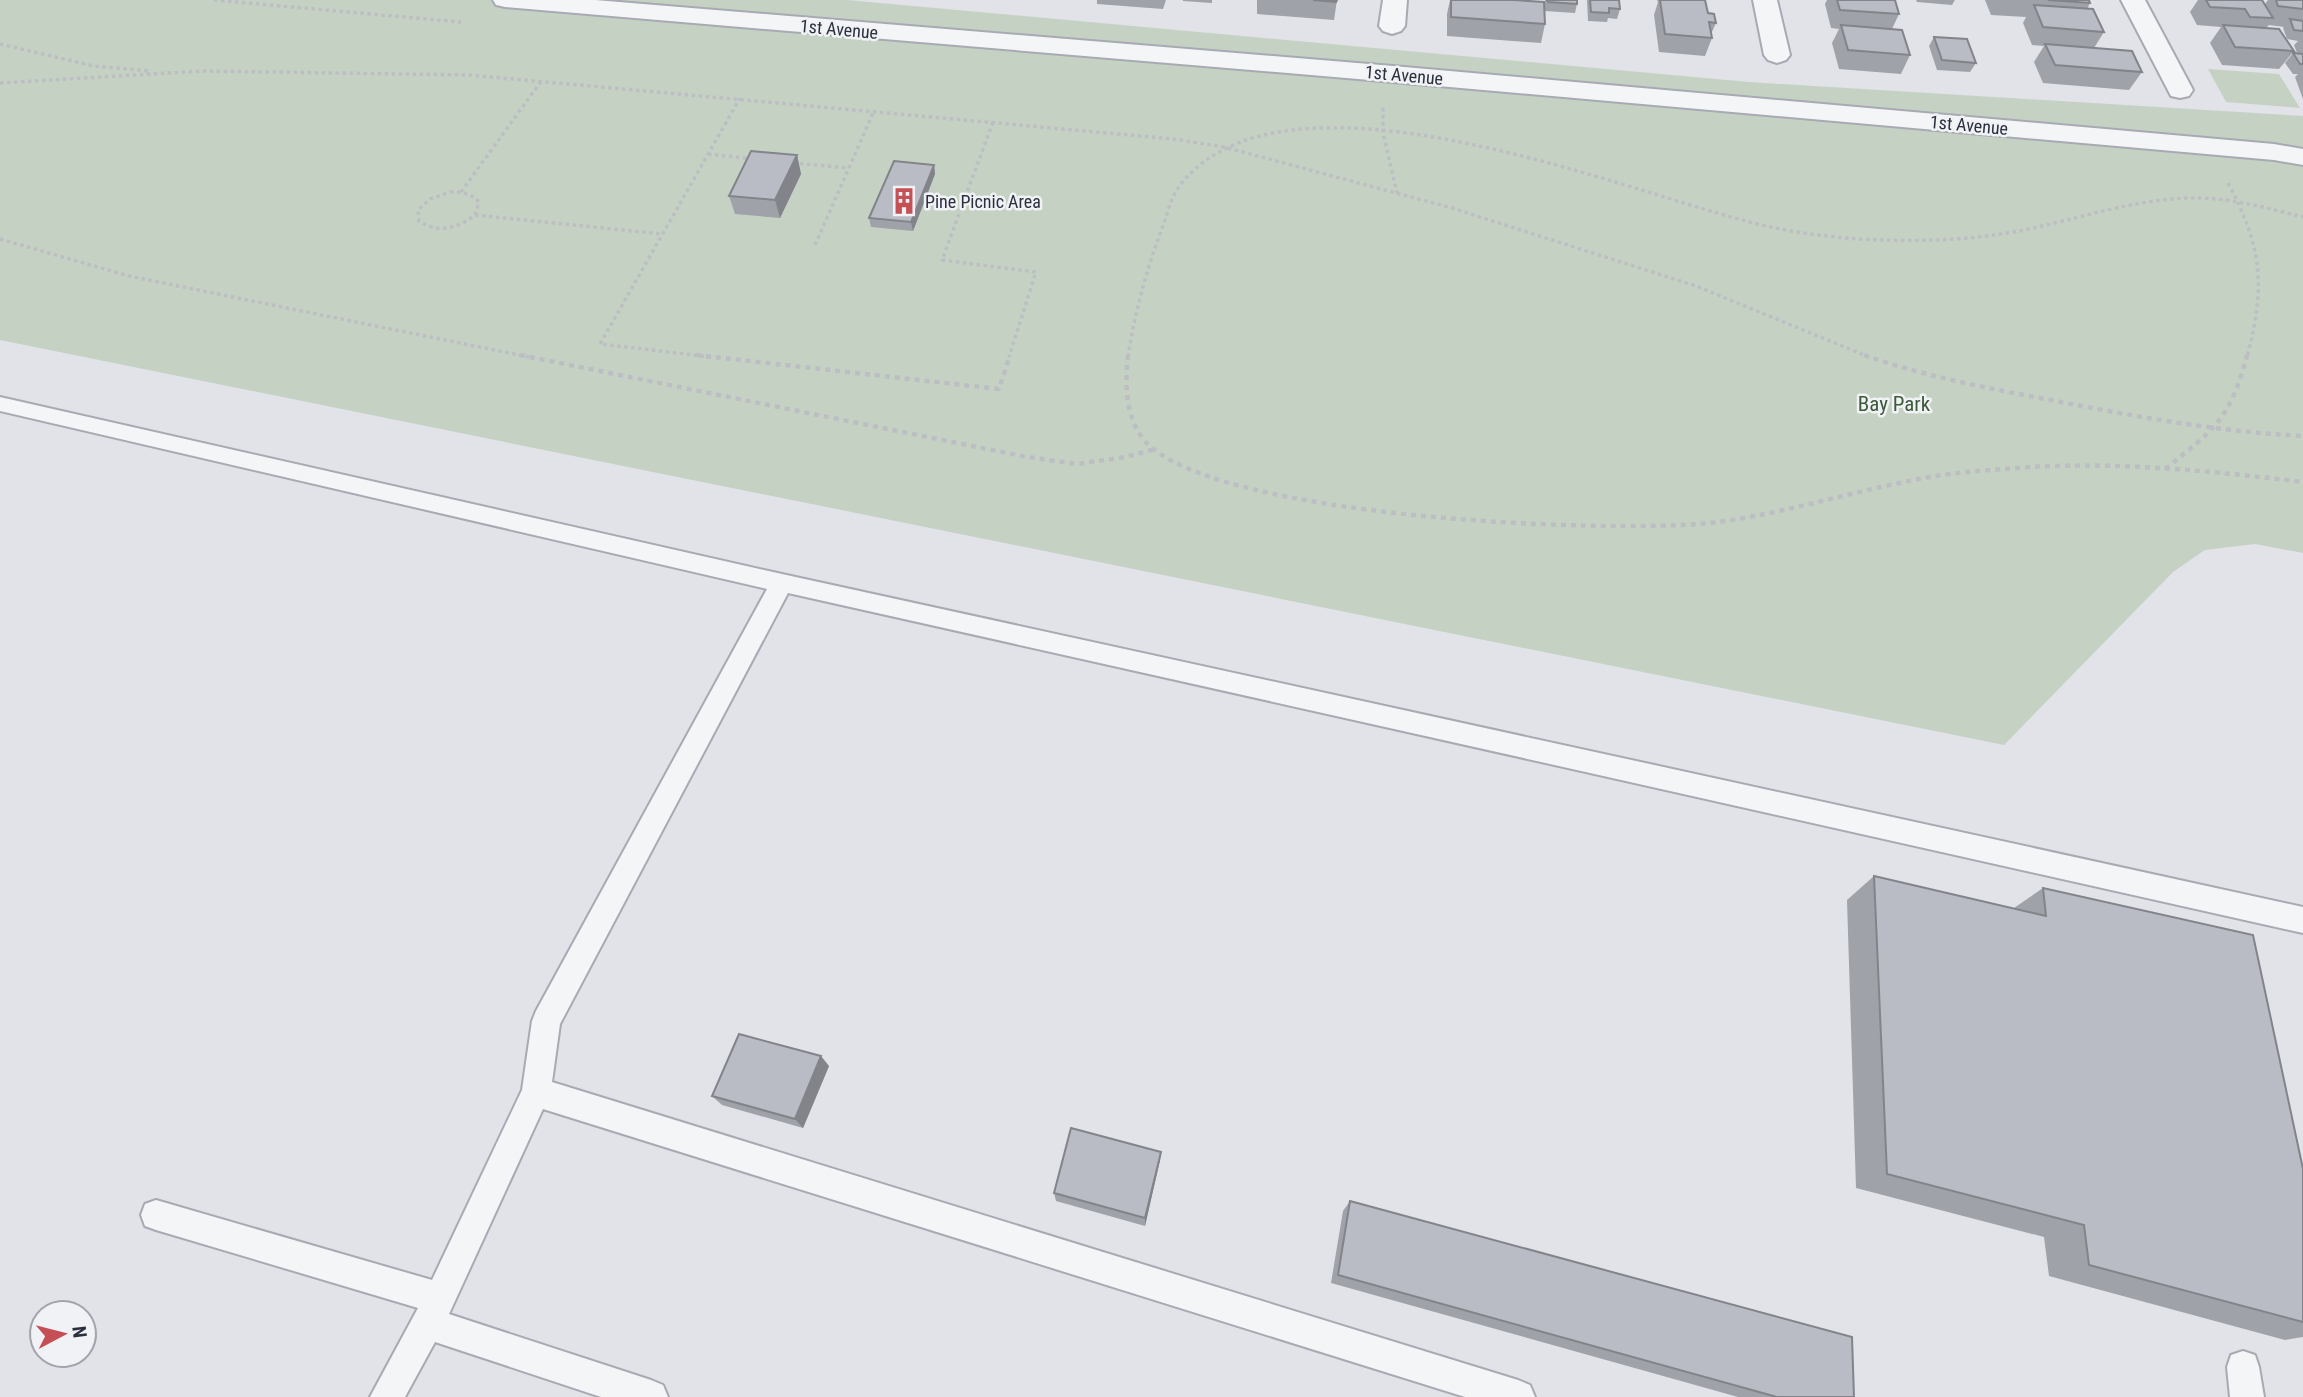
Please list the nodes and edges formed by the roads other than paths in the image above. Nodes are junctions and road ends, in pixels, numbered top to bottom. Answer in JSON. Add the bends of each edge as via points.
{"nodes":[{"id":1,"x":505,"y":0,"type":"edge"},
{"id":2,"x":1395,"y":0,"type":"edge"},
{"id":3,"x":1765,"y":0,"type":"edge"},
{"id":4,"x":2133,"y":0,"type":"edge"},
{"id":5,"x":1392,"y":26,"type":"dead end"},
{"id":6,"x":1777,"y":55,"type":"dead end"},
{"id":7,"x":2180,"y":90,"type":"dead end"},
{"id":8,"x":2303,"y":157,"type":"edge"},
{"id":9,"x":0,"y":404,"type":"edge"},
{"id":10,"x":782,"y":583,"type":"junction"},
{"id":11,"x":2303,"y":920,"type":"edge"},
{"id":12,"x":536,"y":1092,"type":"junction"},
{"id":13,"x":156,"y":1215,"type":"dead end"},
{"id":14,"x":433,"y":1311,"type":"junction"},
{"id":15,"x":1471,"y":1390,"type":"edge"},
{"id":16,"x":387,"y":1397,"type":"edge"},
{"id":17,"x":651,"y":1397,"type":"edge"},
{"id":18,"x":1518,"y":1397,"type":"edge"}],
"edges":[{"from":1,"to":8,"type":"street","name":"1st Avenue","via":[[1393,74]]},
{"from":2,"to":5,"type":"street"},
{"from":3,"to":6,"type":"street"},
{"from":4,"to":7,"type":"street"},
{"from":9,"to":10,"type":"lane"},
{"from":10,"to":11,"type":"lane"},
{"from":10,"to":12,"type":"lane","via":[[546,1021]]},
{"from":12,"to":14,"type":"lane"},
{"from":12,"to":15,"type":"lane"},
{"from":13,"to":14,"type":"lane"},
{"from":14,"to":16,"type":"lane"},
{"from":14,"to":17,"type":"lane"},
{"from":15,"to":18,"type":"lane"}]}
